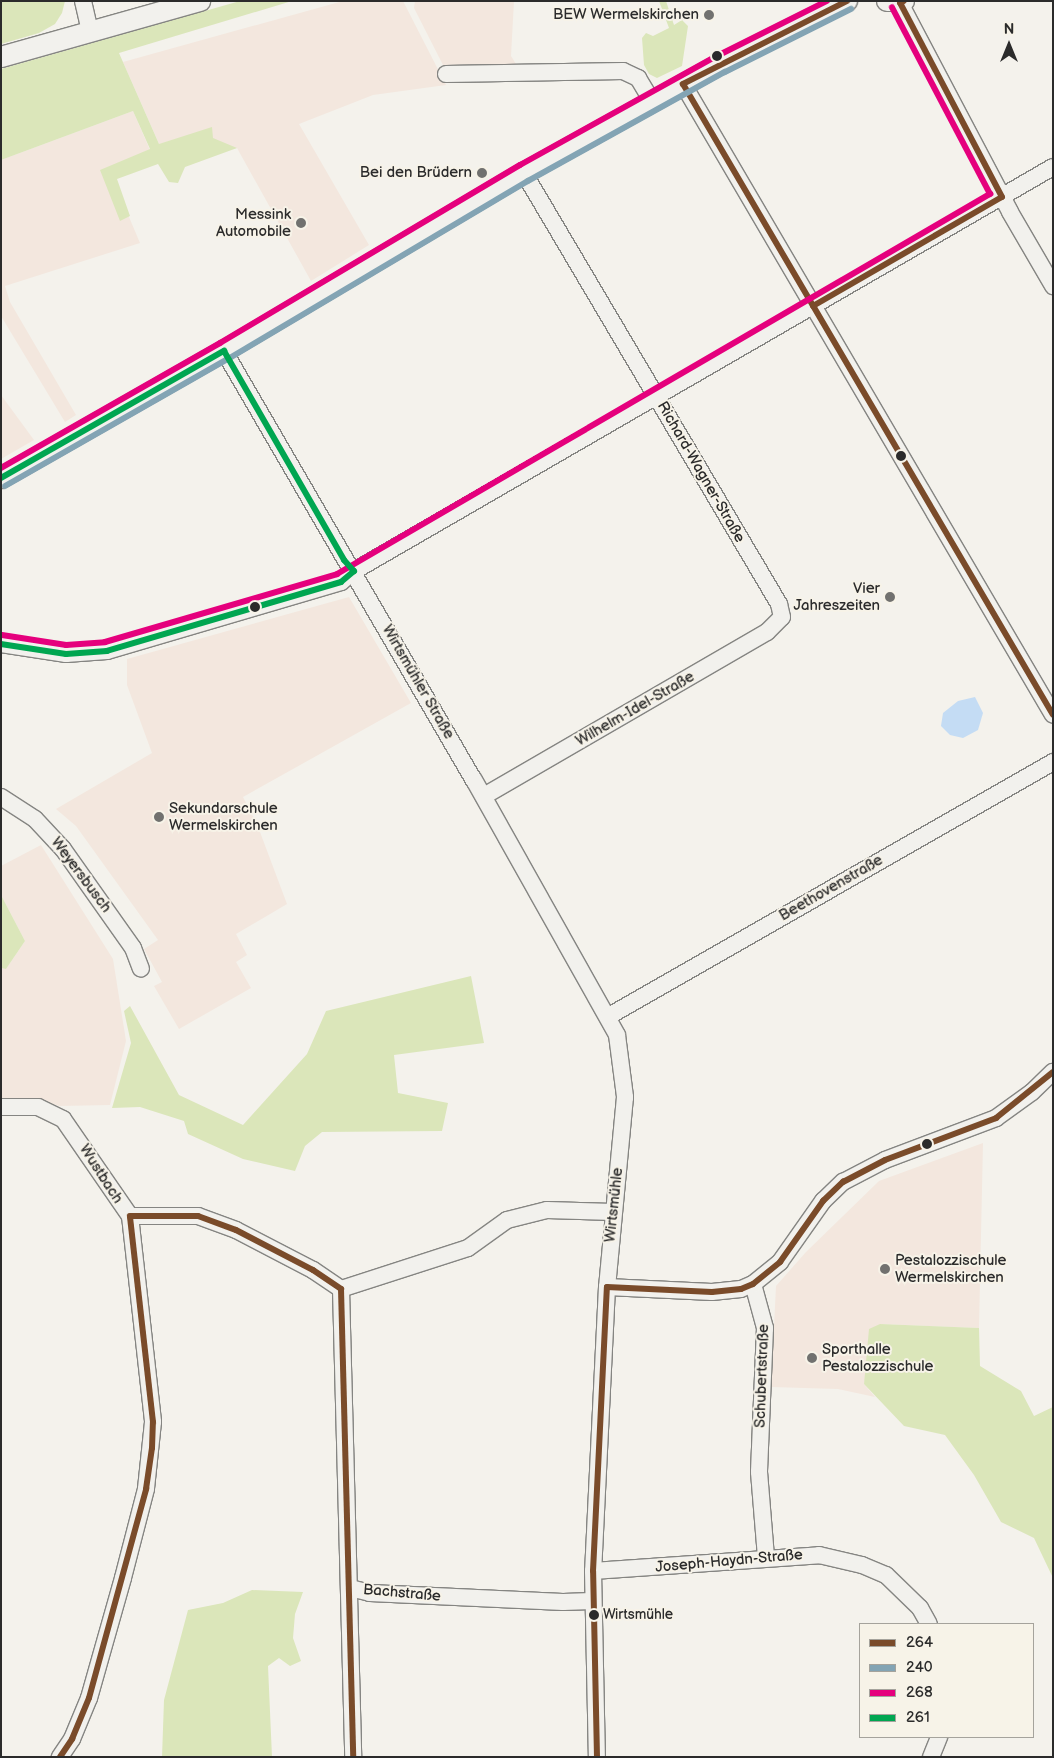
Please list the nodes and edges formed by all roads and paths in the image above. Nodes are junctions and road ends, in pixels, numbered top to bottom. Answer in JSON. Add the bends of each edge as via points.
{"nodes":[{"id":1,"x":83,"y":1,"type":"edge"},
{"id":2,"x":200,"y":1,"type":"edge"},
{"id":3,"x":847,"y":1,"type":"edge"},
{"id":4,"x":897,"y":2,"type":"edge"},
{"id":5,"x":90,"y":32,"type":"junction"},
{"id":6,"x":1,"y":57,"type":"edge"},
{"id":7,"x":446,"y":74,"type":"dead end"},
{"id":8,"x":683,"y":84,"type":"junction"},
{"id":9,"x":652,"y":101,"type":"junction"},
{"id":10,"x":1053,"y":167,"type":"edge"},
{"id":11,"x":524,"y":173,"type":"junction"},
{"id":12,"x":1002,"y":197,"type":"junction"},
{"id":13,"x":1053,"y":286,"type":"edge"},
{"id":14,"x":813,"y":306,"type":"junction"},
{"id":15,"x":224,"y":351,"type":"junction"},
{"id":16,"x":657,"y":397,"type":"junction"},
{"id":17,"x":1,"y":478,"type":"edge"},
{"id":18,"x":354,"y":571,"type":"junction"},
{"id":19,"x":782,"y":617,"type":"joint"},
{"id":20,"x":1,"y":644,"type":"edge"},
{"id":21,"x":1053,"y":715,"type":"edge"},
{"id":22,"x":1053,"y":762,"type":"edge"},
{"id":23,"x":484,"y":796,"type":"junction"},
{"id":24,"x":1,"y":797,"type":"edge"},
{"id":25,"x":141,"y":970,"type":"dead end"},
{"id":26,"x":609,"y":1016,"type":"junction"},
{"id":27,"x":1051,"y":1078,"type":"edge"},
{"id":28,"x":1,"y":1107,"type":"edge"},
{"id":29,"x":613,"y":1212,"type":"junction"},
{"id":30,"x":130,"y":1216,"type":"junction"},
{"id":31,"x":753,"y":1284,"type":"junction"},
{"id":32,"x":606,"y":1287,"type":"junction"},
{"id":33,"x":342,"y":1290,"type":"junction"},
{"id":34,"x":766,"y":1557,"type":"junction"},
{"id":35,"x":593,"y":1571,"type":"junction"},
{"id":36,"x":350,"y":1588,"type":"junction"},
{"id":37,"x":592,"y":1601,"type":"junction"},
{"id":38,"x":928,"y":1623,"type":"edge"},
{"id":39,"x":939,"y":1738,"type":"edge"},
{"id":40,"x":60,"y":1757,"type":"edge"},
{"id":41,"x":353,"y":1757,"type":"edge"},
{"id":42,"x":597,"y":1757,"type":"edge"},
{"id":43,"x":931,"y":1757,"type":"edge"}],
"edges":[{"from":1,"to":5,"type":"street"},
{"from":2,"to":5,"type":"main road"},
{"from":3,"to":8,"type":"main road"},
{"from":4,"to":12,"type":"street"},
{"from":5,"to":6,"type":"main road"},
{"from":7,"to":9,"type":"street","via":[[623,71],[638,78]]},
{"from":8,"to":9,"type":"main road"},
{"from":8,"to":14,"type":"street"},
{"from":9,"to":11,"type":"main road"},
{"from":10,"to":12,"type":"street"},
{"from":11,"to":15,"type":"main road"},
{"from":11,"to":16,"type":"street","name":"Richard-Wagner-Straße"},
{"from":12,"to":13,"type":"street"},
{"from":12,"to":14,"type":"street"},
{"from":14,"to":16,"type":"street"},
{"from":14,"to":21,"type":"street"},
{"from":15,"to":17,"type":"main road"},
{"from":15,"to":18,"type":"street","name":"Wirtsmühler Straße","via":[[344,560]]},
{"from":16,"to":18,"type":"street"},
{"from":16,"to":19,"type":"street","name":"Richard-Wagner-Straße","via":[[779,604]]},
{"from":18,"to":20,"type":"street","via":[[340,582],[125,647],[72,654]]},
{"from":18,"to":23,"type":"street","name":"Wirtsmühler Straße"},
{"from":19,"to":23,"type":"street","name":"Wilhelm-Idel-Straße","via":[[767,632]]},
{"from":22,"to":26,"type":"street","name":"Beethovenstraße"},
{"from":23,"to":26,"type":"street","name":"Wirtsmühler Straße","via":[[564,942]]},
{"from":24,"to":25,"type":"street","name":"Weyersbusch","via":[[36,819],[64,849],[133,948]]},
{"from":26,"to":29,"type":"street","name":"Wirtsmühle","via":[[620,1046],[625,1086]]},
{"from":27,"to":31,"type":"street","via":[[996,1118],[885,1160],[843,1182],[823,1201],[780,1262]]},
{"from":28,"to":30,"type":"street","name":"Wustbach","via":[[38,1107],[63,1119]]},
{"from":29,"to":32,"type":"street","name":"Wirtsmühle"},
{"from":29,"to":33,"type":"street","via":[[547,1210],[507,1220],[468,1248]]},
{"from":30,"to":33,"type":"street","name":"Wustbach","via":[[198,1216],[236,1230],[313,1270]]},
{"from":30,"to":40,"type":"street","via":[[146,1347],[152,1448],[144,1498],[89,1698],[72,1739]]},
{"from":31,"to":32,"type":"street","via":[[741,1289],[712,1292]]},
{"from":31,"to":34,"type":"street","name":"Schubertstraße","via":[[765,1328],[759,1472]]},
{"from":32,"to":35,"type":"street","name":"Wirtsmühle"},
{"from":33,"to":36,"type":"street"},
{"from":34,"to":35,"type":"street","name":"Joseph-Haydn-Straße"},
{"from":34,"to":38,"type":"street","name":"Joseph-Haydn-Straße","via":[[819,1555],[873,1569],[886,1575],[909,1597]]},
{"from":35,"to":37,"type":"street","name":"Wirtsmühle"},
{"from":36,"to":37,"type":"street","name":"Bachstraße","via":[[370,1593]]},
{"from":36,"to":41,"type":"street","name":"Bachstraße"},
{"from":37,"to":42,"type":"street","name":"Wirtsmühle"},
{"from":39,"to":43,"type":"street"}]}
